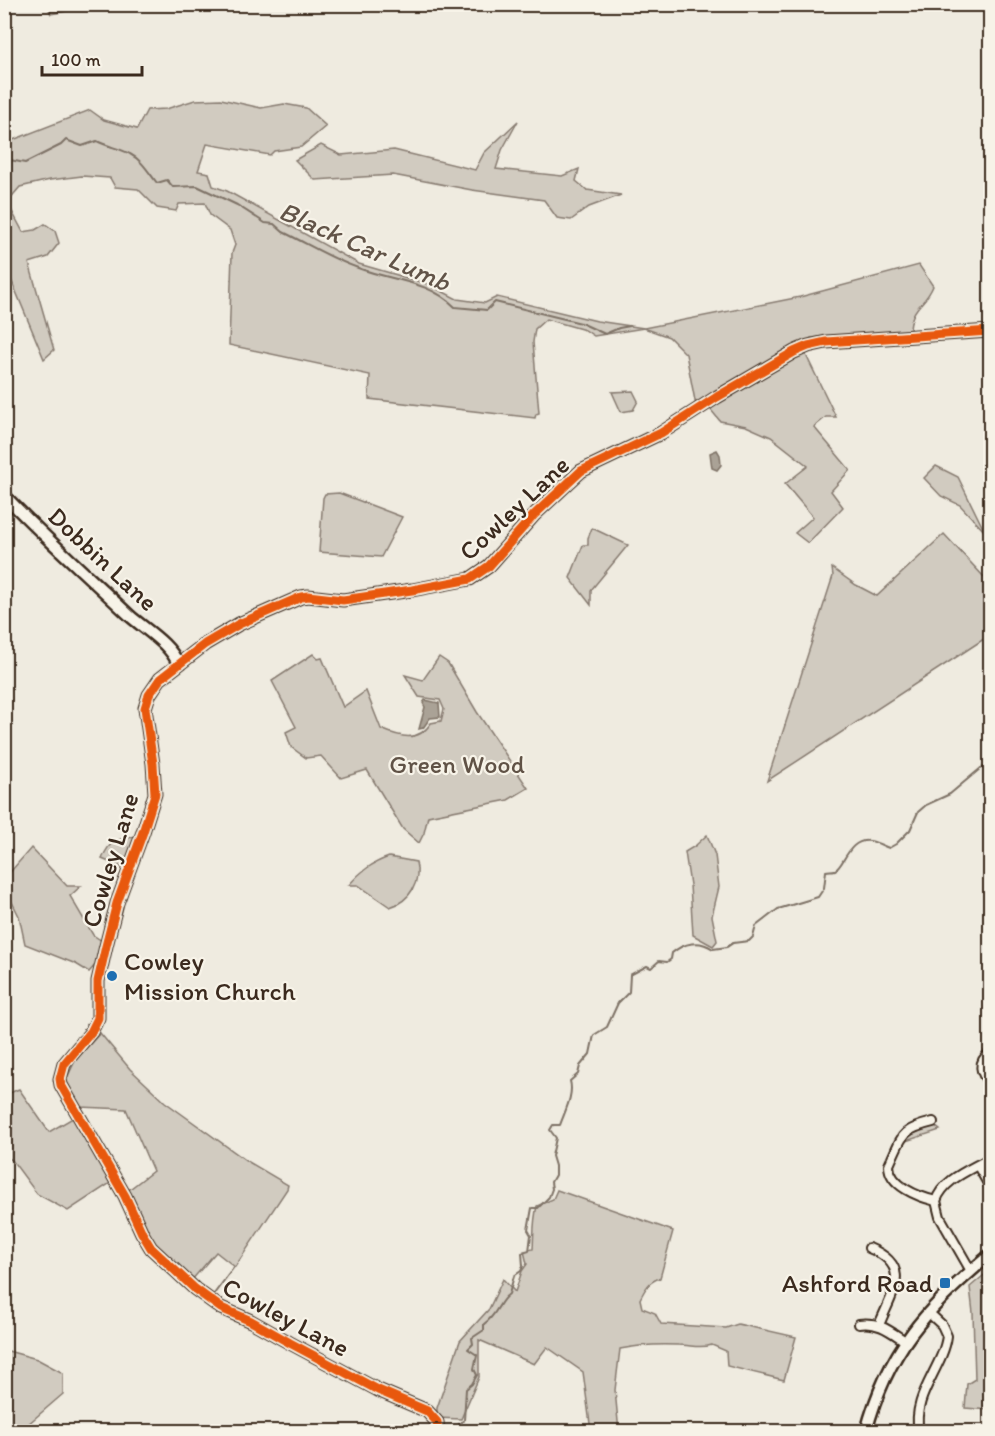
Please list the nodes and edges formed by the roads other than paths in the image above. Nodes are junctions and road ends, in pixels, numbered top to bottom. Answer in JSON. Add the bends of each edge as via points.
{"nodes":[{"id":1,"x":990,"y":331,"type":"edge"},
{"id":2,"x":4,"y":495,"type":"edge"},
{"id":3,"x":174,"y":652,"type":"junction"},
{"id":4,"x":192,"y":654,"type":"junction"},
{"id":5,"x":178,"y":664,"type":"junction"},
{"id":6,"x":990,"y":1053,"type":"edge"},
{"id":7,"x":990,"y":1083,"type":"edge"},
{"id":8,"x":933,"y":1122,"type":"dead end"},
{"id":9,"x":990,"y":1158,"type":"edge"},
{"id":10,"x":978,"y":1166,"type":"junction"},
{"id":11,"x":990,"y":1187,"type":"edge"},
{"id":12,"x":936,"y":1201,"type":"junction"},
{"id":13,"x":869,"y":1248,"type":"dead end"},
{"id":14,"x":990,"y":1255,"type":"edge"},
{"id":15,"x":971,"y":1271,"type":"junction"},
{"id":16,"x":928,"y":1312,"type":"junction"},
{"id":17,"x":859,"y":1324,"type":"dead end"},
{"id":18,"x":879,"y":1325,"type":"junction"},
{"id":19,"x":905,"y":1341,"type":"junction"},
{"id":20,"x":438,"y":1431,"type":"edge"},
{"id":21,"x":866,"y":1431,"type":"edge"},
{"id":22,"x":919,"y":1431,"type":"edge"}],
"edges":[{"from":1,"to":4,"type":"street","name":"Cowley Lane","via":[[808,346],[661,433],[581,471],[479,574],[458,582],[343,600],[301,597],[239,624]]},
{"from":2,"to":3,"type":"street","name":"Dobbin Lane","via":[[110,597]]},
{"from":3,"to":4,"type":"street"},
{"from":3,"to":5,"type":"street"},
{"from":4,"to":5,"type":"street","name":"Cowley Lane"},
{"from":5,"to":20,"type":"street","name":"Cowley Lane","via":[[156,684],[147,699],[155,794],[106,946],[99,981],[98,1018],[64,1064],[62,1085],[151,1248],[195,1289],[221,1308],[329,1365],[428,1411],[437,1422]]},
{"from":6,"to":7,"type":"street","via":[[981,1069]]},
{"from":8,"to":12,"type":"street","via":[[904,1134],[889,1169],[895,1181]]},
{"from":9,"to":10,"type":"street"},
{"from":10,"to":11,"type":"street"},
{"from":10,"to":12,"type":"street","via":[[948,1183]]},
{"from":12,"to":15,"type":"street","via":[[940,1217]]},
{"from":13,"to":18,"type":"street","via":[[891,1260],[896,1276]]},
{"from":14,"to":15,"type":"street"},
{"from":15,"to":16,"type":"street"},
{"from":16,"to":19,"type":"street"},
{"from":16,"to":22,"type":"street","via":[[947,1336],[923,1396]]},
{"from":17,"to":18,"type":"street"},
{"from":18,"to":19,"type":"street"},
{"from":19,"to":21,"type":"street","via":[[881,1383]]}]}
